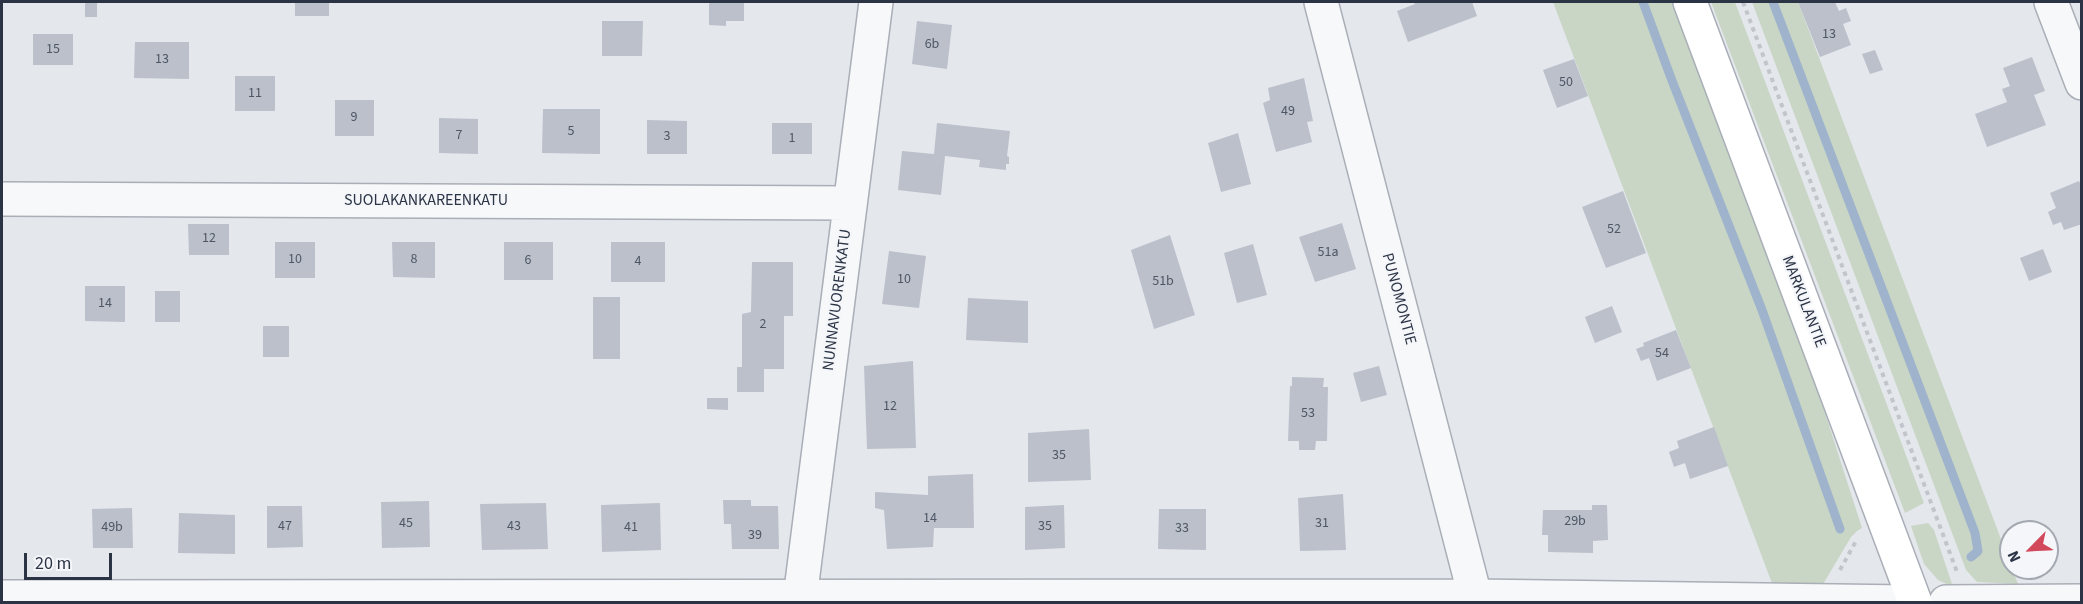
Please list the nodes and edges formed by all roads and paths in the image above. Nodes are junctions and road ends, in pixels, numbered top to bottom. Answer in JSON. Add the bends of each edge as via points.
{"nodes":[{"id":1,"x":876,"y":2,"type":"edge"},
{"id":2,"x":1321,"y":2,"type":"edge"},
{"id":3,"x":1690,"y":2,"type":"edge"},
{"id":4,"x":1743,"y":2,"type":"edge"},
{"id":5,"x":2051,"y":2,"type":"edge"},
{"id":6,"x":2082,"y":83,"type":"edge"},
{"id":7,"x":2,"y":199,"type":"edge"},
{"id":8,"x":850,"y":203,"type":"junction"},
{"id":9,"x":1953,"y":589,"type":"edge"},
{"id":10,"x":1475,"y":596,"type":"junction"},
{"id":11,"x":2,"y":597,"type":"edge"},
{"id":12,"x":800,"y":598,"type":"junction"},
{"id":13,"x":2082,"y":601,"type":"edge"},
{"id":14,"x":1907,"y":603,"type":"edge"},
{"id":15,"x":1915,"y":603,"type":"edge"}],
"edges":[{"from":1,"to":8,"type":"street","name":"NUNNAVUORENKATU"},
{"from":2,"to":10,"type":"street","name":"PUNOMONTIE"},
{"from":3,"to":15,"type":"main road","name":"MARKULANTIE"},
{"from":4,"to":9,"type":"path","via":[[1933,512]]},
{"from":5,"to":6,"type":"street"},
{"from":7,"to":8,"type":"street","name":"SUOLAKANKAREENKATU"},
{"from":8,"to":12,"type":"street","name":"NUNNAVUORENKATU"},
{"from":9,"to":13,"type":"street"},
{"from":10,"to":12,"type":"street"},
{"from":10,"to":14,"type":"street"},
{"from":11,"to":12,"type":"street"}]}
